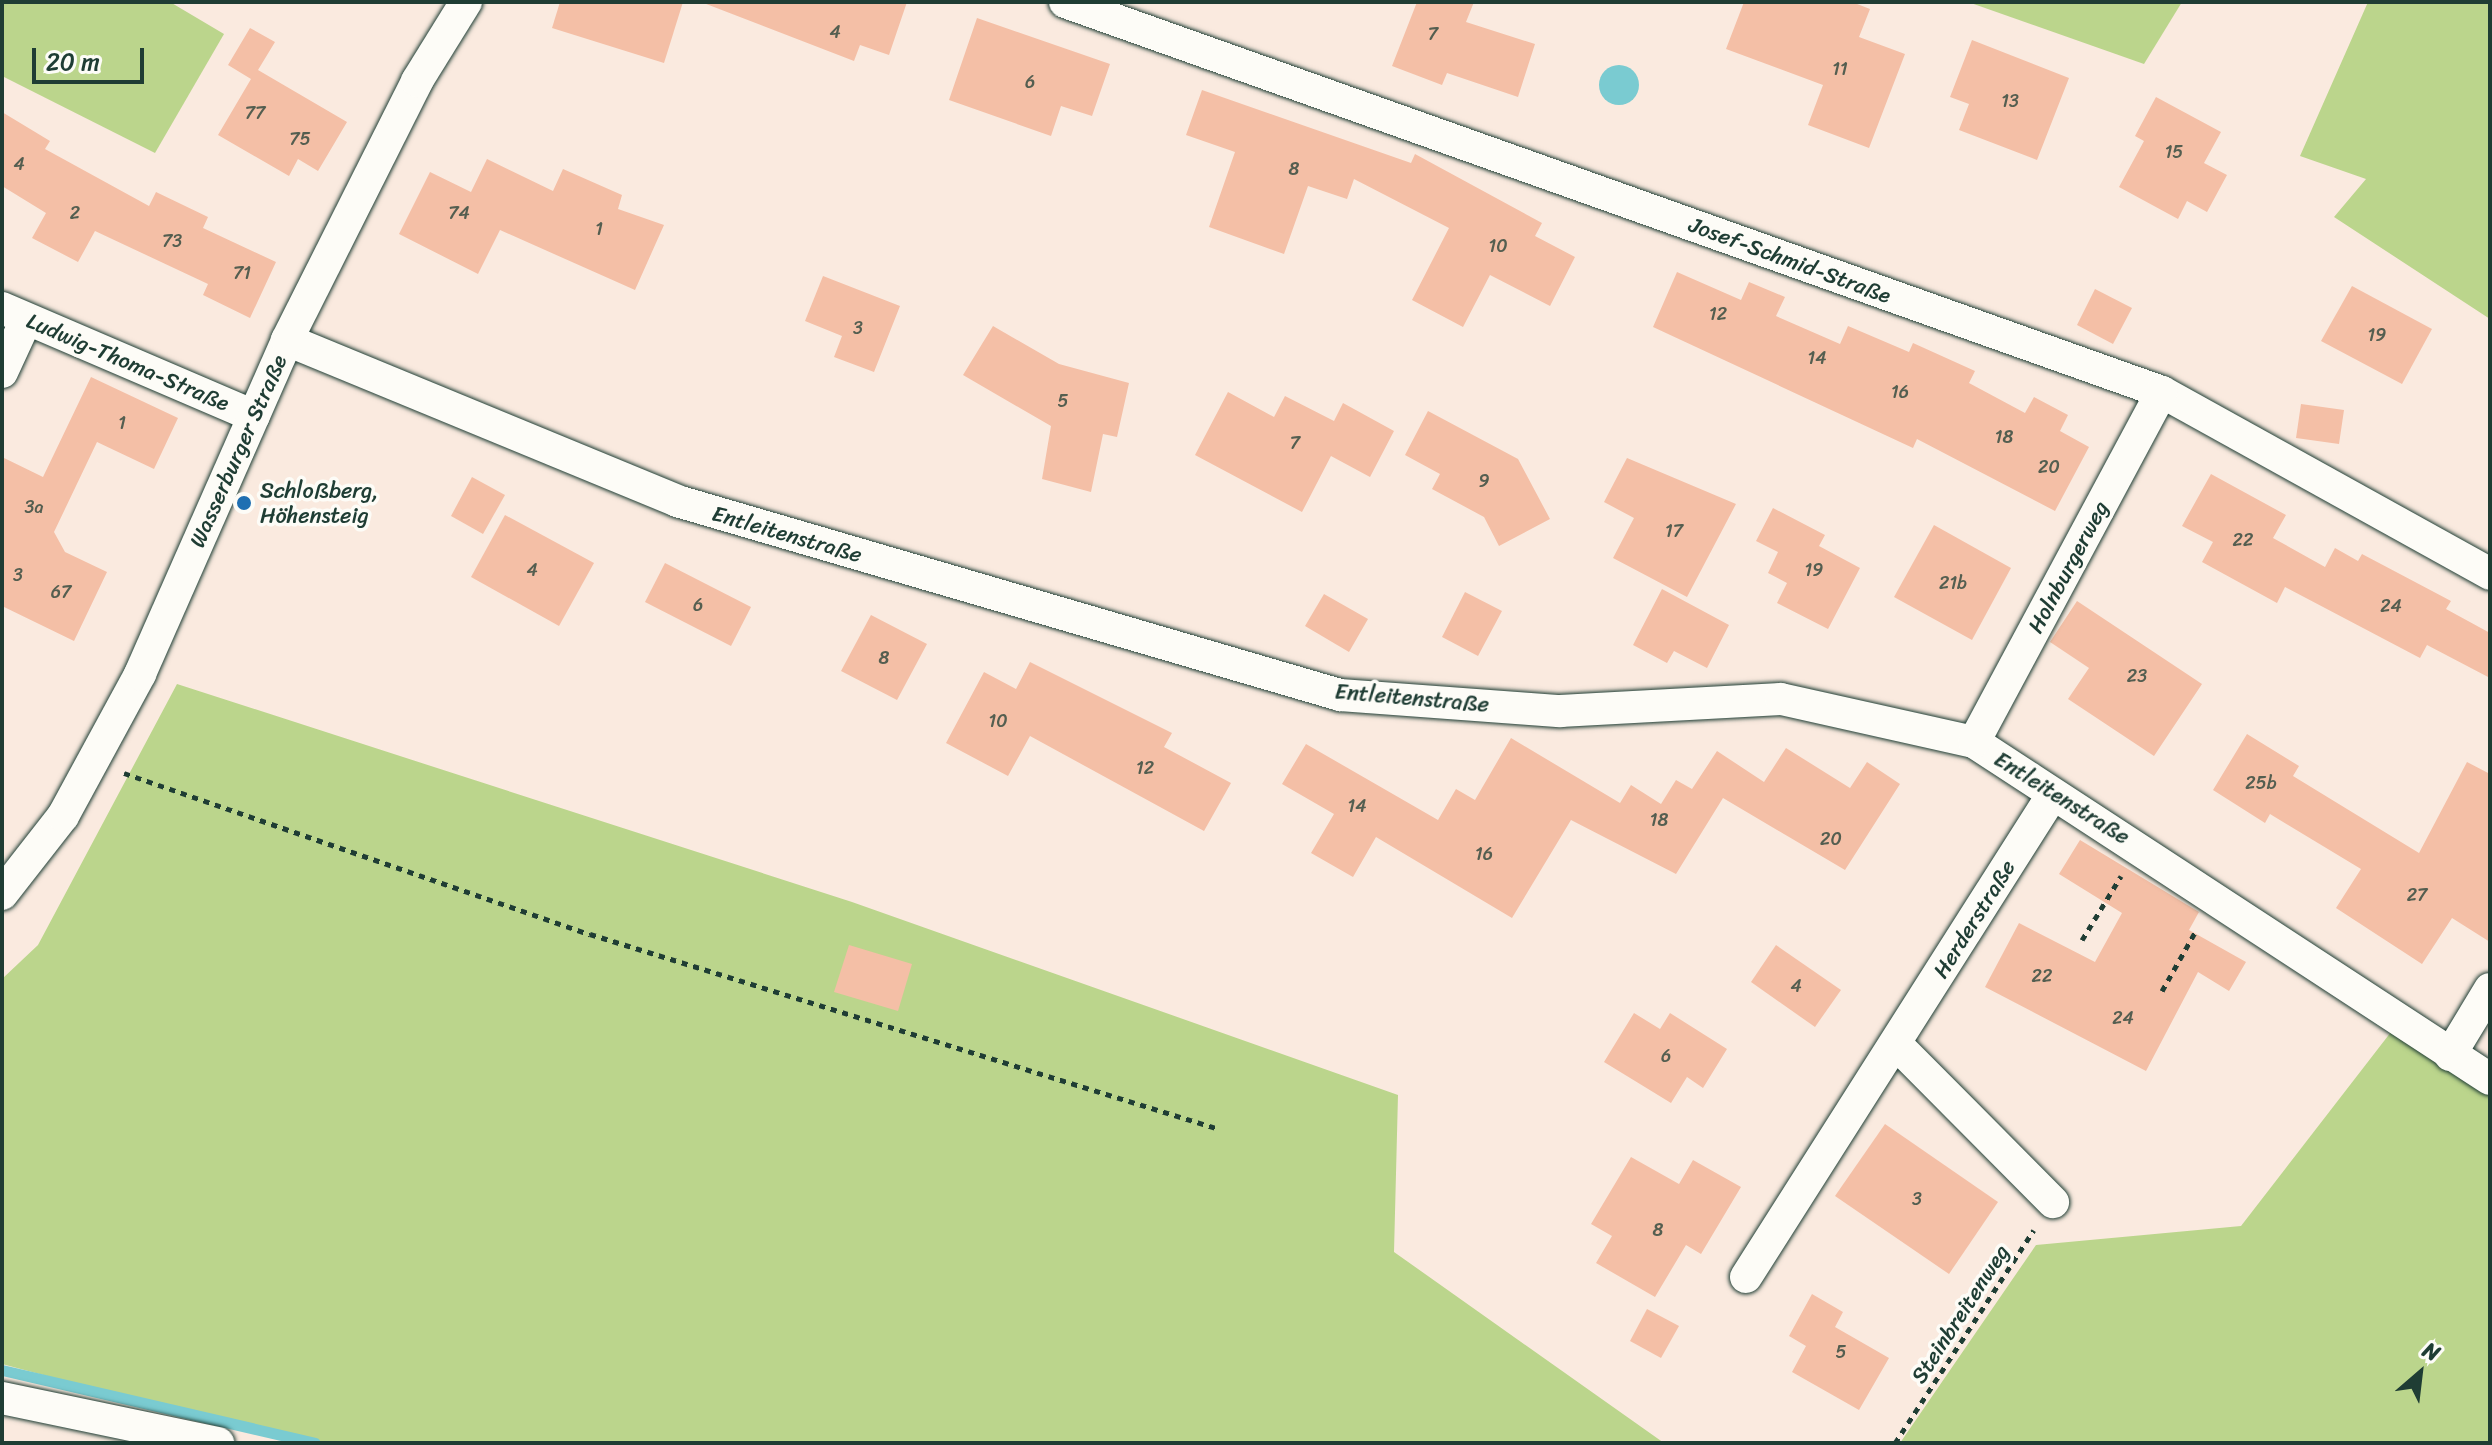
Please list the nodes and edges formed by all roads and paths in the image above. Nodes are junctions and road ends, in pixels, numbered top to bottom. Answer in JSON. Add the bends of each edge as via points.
{"nodes":[{"id":1,"x":466,"y":2,"type":"edge"},
{"id":2,"x":1065,"y":2,"type":"edge"},
{"id":3,"x":14,"y":314,"type":"edge"},
{"id":4,"x":287,"y":340,"type":"junction"},
{"id":5,"x":2,"y":372,"type":"edge"},
{"id":6,"x":2162,"y":392,"type":"junction"},
{"id":7,"x":254,"y":416,"type":"junction"},
{"id":8,"x":2490,"y":574,"type":"edge"},
{"id":9,"x":1974,"y":742,"type":"junction"},
{"id":10,"x":93,"y":761,"type":"junction"},
{"id":11,"x":2053,"y":794,"type":"junction"},
{"id":12,"x":2139,"y":846,"type":"junction"},
{"id":13,"x":2,"y":894,"type":"edge"},
{"id":14,"x":2217,"y":894,"type":"junction"},
{"id":15,"x":2082,"y":940,"type":"dead end"},
{"id":16,"x":2490,"y":989,"type":"edge"},
{"id":17,"x":2162,"y":991,"type":"dead end"},
{"id":18,"x":1896,"y":1044,"type":"junction"},
{"id":19,"x":2450,"y":1055,"type":"junction"},
{"id":20,"x":2490,"y":1079,"type":"edge"},
{"id":21,"x":1216,"y":1128,"type":"dead end"},
{"id":22,"x":2053,"y":1202,"type":"joint"},
{"id":23,"x":1746,"y":1277,"type":"dead end"},
{"id":24,"x":2,"y":1398,"type":"edge"},
{"id":25,"x":218,"y":1443,"type":"edge"},
{"id":26,"x":1895,"y":1443,"type":"edge"}],
"edges":[{"from":1,"to":4,"type":"street","name":"Wasserburger Straße","via":[[417,81]]},
{"from":2,"to":6,"type":"street","name":"Josef-Schmid-Straße"},
{"from":3,"to":5,"type":"street"},
{"from":3,"to":7,"type":"street","name":"Ludwig-Thoma-Straße"},
{"from":4,"to":7,"type":"street","name":"Wasserburger Straße"},
{"from":4,"to":9,"type":"street","name":"Entleitenstraße","via":[[677,501],[1340,695],[1560,711],[1781,699]]},
{"from":6,"to":8,"type":"street","name":"Josef-Schmid-Straße"},
{"from":6,"to":9,"type":"street","name":"Holnburgerweg"},
{"from":7,"to":10,"type":"street","name":"Wasserburger Straße","via":[[140,674]]},
{"from":9,"to":11,"type":"street","name":"Entleitenstraße"},
{"from":10,"to":13,"type":"street","name":"Wasserburger Straße","via":[[63,816]]},
{"from":10,"to":21,"type":"path","via":[[515,909]]},
{"from":11,"to":12,"type":"street","name":"Entleitenstraße"},
{"from":11,"to":18,"type":"street","name":"Herderstraße"},
{"from":12,"to":14,"type":"street","name":"Entleitenstraße"},
{"from":12,"to":15,"type":"path"},
{"from":14,"to":17,"type":"path"},
{"from":14,"to":19,"type":"street","name":"Entleitenstraße"},
{"from":16,"to":19,"type":"street"},
{"from":18,"to":22,"type":"street"},
{"from":18,"to":23,"type":"street","name":"Herderstraße"},
{"from":19,"to":20,"type":"street","name":"Entleitenstraße"},
{"from":22,"to":26,"type":"path","name":"Steinbreitenweg"},
{"from":24,"to":25,"type":"street"}]}
